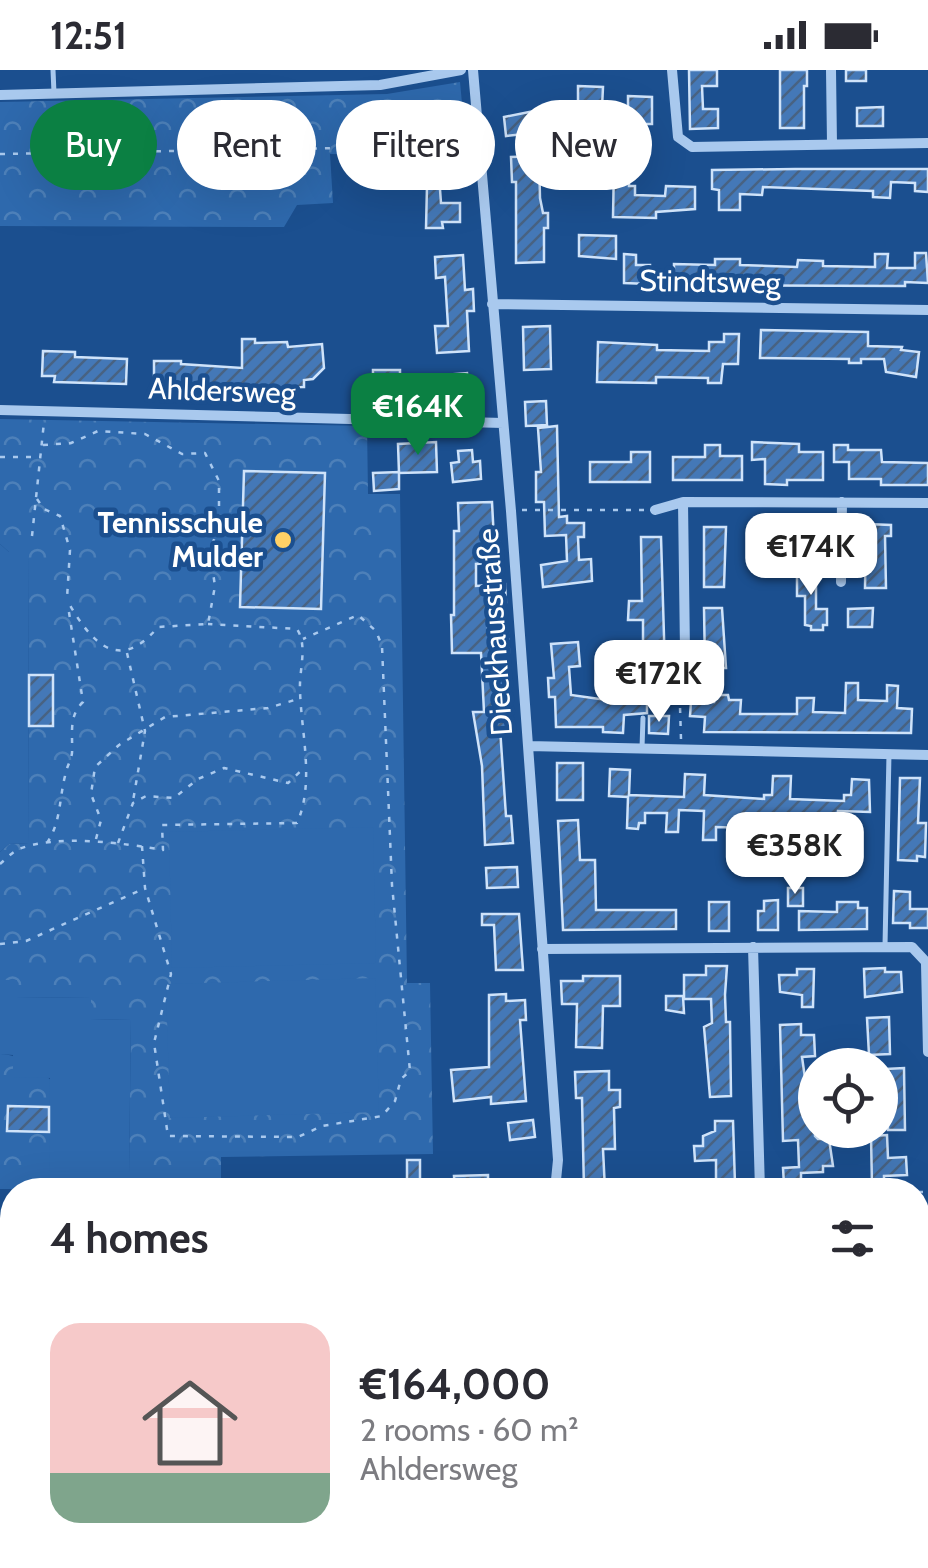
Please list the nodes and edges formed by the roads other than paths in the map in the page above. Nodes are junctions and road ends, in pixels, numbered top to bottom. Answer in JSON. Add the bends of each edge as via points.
{"nodes":[{"id":1,"x":53,"y":70,"type":"edge"},
{"id":2,"x":460,"y":70,"type":"edge"},
{"id":3,"x":473,"y":70,"type":"edge"},
{"id":4,"x":672,"y":70,"type":"edge"},
{"id":5,"x":831,"y":70,"type":"edge"},
{"id":6,"x":54,"y":93,"type":"junction"},
{"id":7,"x":0,"y":94,"type":"edge"},
{"id":8,"x":928,"y":143,"type":"edge"},
{"id":9,"x":832,"y":144,"type":"junction"},
{"id":10,"x":492,"y":304,"type":"junction"},
{"id":11,"x":928,"y":310,"type":"edge"},
{"id":12,"x":0,"y":410,"type":"edge"},
{"id":13,"x":503,"y":423,"type":"junction"},
{"id":14,"x":683,"y":502,"type":"junction"},
{"id":15,"x":842,"y":502,"type":"junction"},
{"id":16,"x":928,"y":504,"type":"edge"},
{"id":17,"x":654,"y":510,"type":"road end"},
{"id":18,"x":841,"y":582,"type":"dead end"},
{"id":19,"x":685,"y":651,"type":"road end"},
{"id":20,"x":644,"y":718,"type":"dead end"},
{"id":21,"x":528,"y":746,"type":"junction"},
{"id":22,"x":642,"y":748,"type":"junction"},
{"id":23,"x":889,"y":754,"type":"junction"},
{"id":24,"x":928,"y":756,"type":"edge"},
{"id":25,"x":752,"y":947,"type":"junction"},
{"id":26,"x":885,"y":947,"type":"junction"},
{"id":27,"x":542,"y":949,"type":"junction"},
{"id":28,"x":927,"y":964,"type":"edge"},
{"id":29,"x":928,"y":1052,"type":"edge"},
{"id":30,"x":556,"y":1178,"type":"edge"},
{"id":31,"x":760,"y":1178,"type":"edge"}],
"edges":[{"from":1,"to":6,"type":"lane"},
{"from":2,"to":6,"type":"street","via":[[380,85]]},
{"from":3,"to":10,"type":"street","name":"Dieckhausstraße"},
{"from":4,"to":9,"type":"street","via":[[678,136],[692,147]]},
{"from":5,"to":9,"type":"street"},
{"from":6,"to":7,"type":"street"},
{"from":8,"to":9,"type":"street"},
{"from":10,"to":11,"type":"street","name":"Stindtsweg"},
{"from":10,"to":13,"type":"street","name":"Dieckhausstraße"},
{"from":12,"to":13,"type":"street","name":"Ahldersweg"},
{"from":13,"to":21,"type":"street","name":"Dieckhausstraße"},
{"from":14,"to":15,"type":"street"},
{"from":14,"to":17,"type":"street"},
{"from":14,"to":19,"type":"street"},
{"from":15,"to":16,"type":"street"},
{"from":15,"to":18,"type":"street"},
{"from":20,"to":22,"type":"lane"},
{"from":21,"to":22,"type":"street"},
{"from":21,"to":27,"type":"street","name":"Dieckhausstraße"},
{"from":22,"to":23,"type":"street"},
{"from":23,"to":24,"type":"street"},
{"from":23,"to":26,"type":"lane"},
{"from":25,"to":26,"type":"street"},
{"from":25,"to":27,"type":"street"},
{"from":25,"to":31,"type":"street"},
{"from":26,"to":28,"type":"street","via":[[912,947]]},
{"from":27,"to":30,"type":"street","name":"Dieckhausstraße"},
{"from":28,"to":29,"type":"street"}]}
